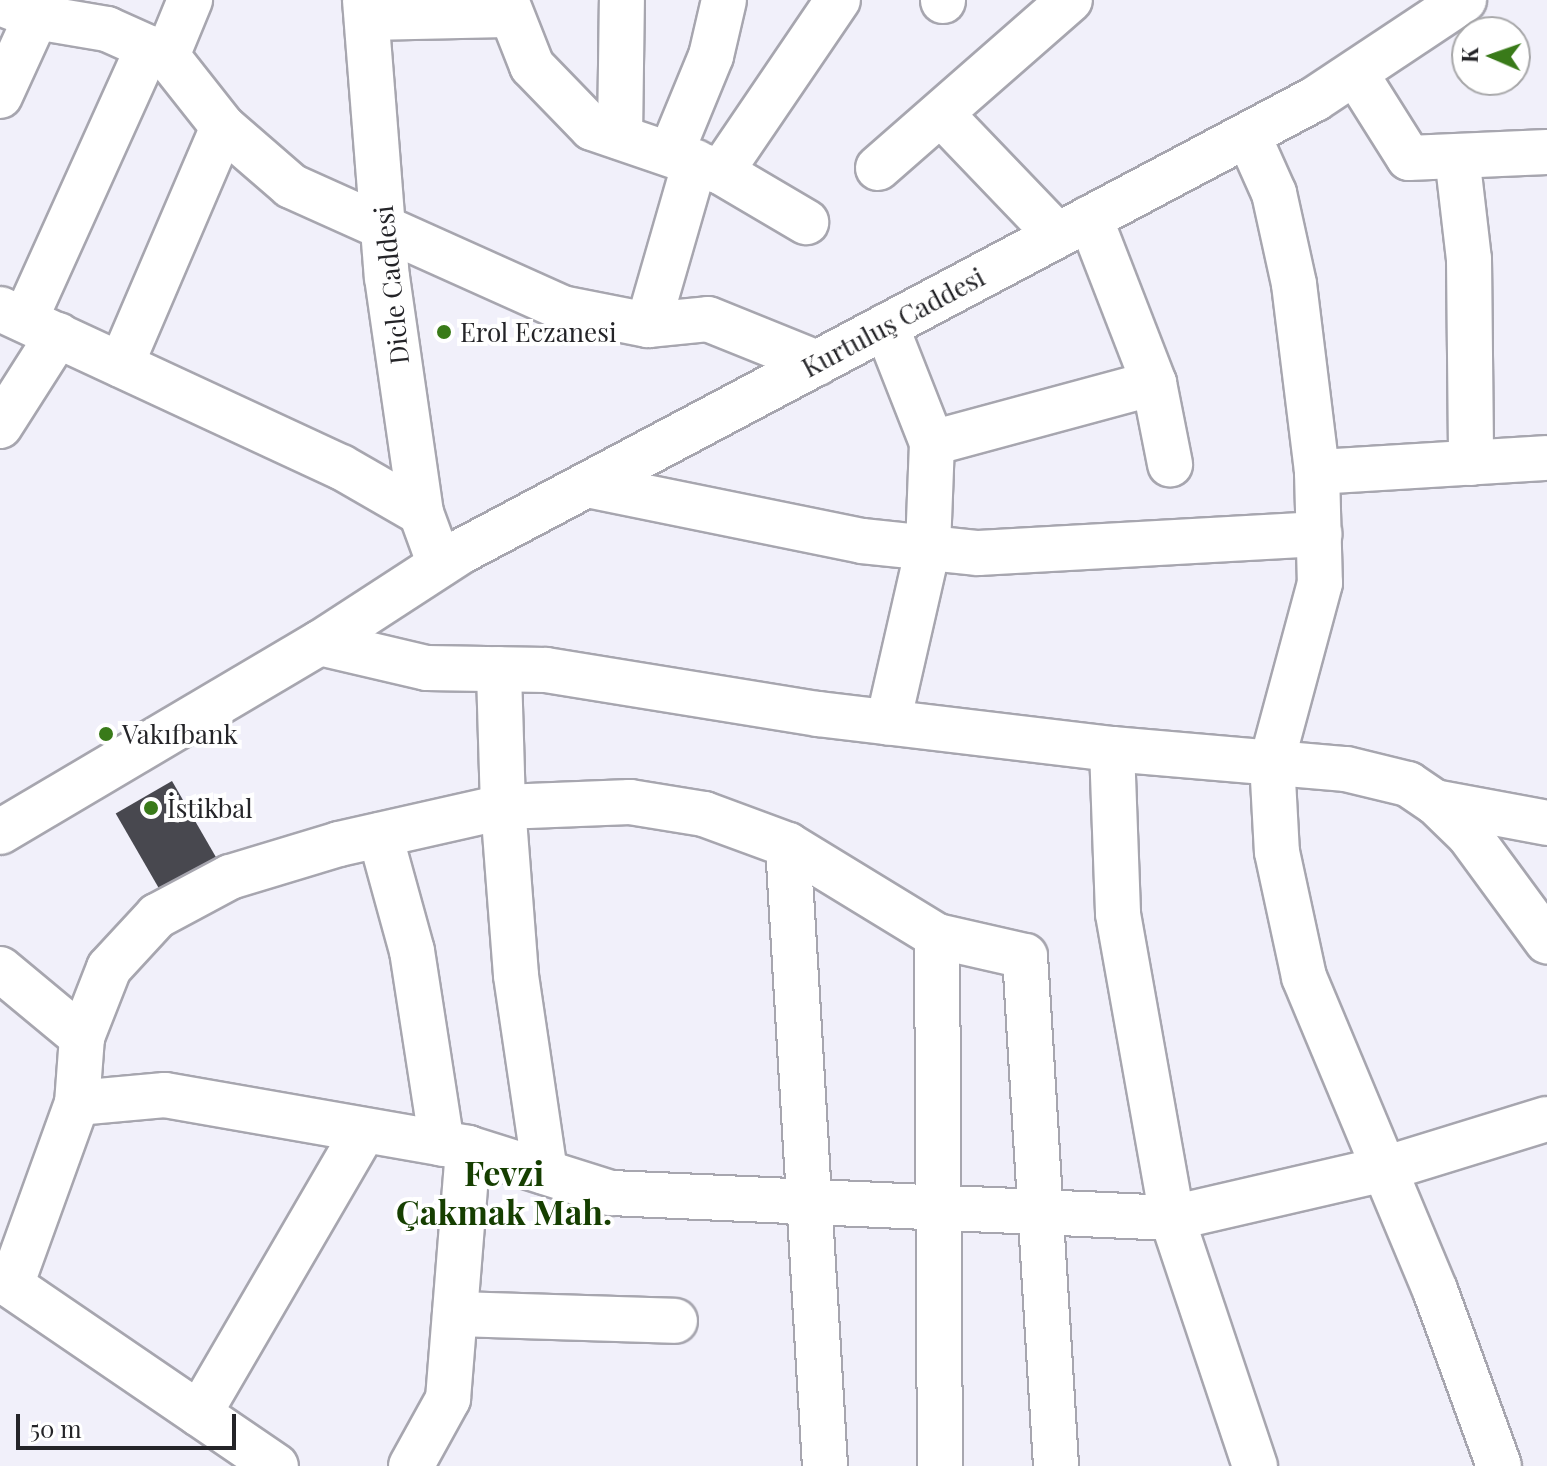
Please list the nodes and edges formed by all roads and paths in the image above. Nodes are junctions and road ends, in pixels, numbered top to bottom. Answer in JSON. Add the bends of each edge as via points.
{"nodes":[{"id":1,"x":190,"y":0,"type":"edge"},
{"id":2,"x":622,"y":0,"type":"edge"},
{"id":3,"x":724,"y":0,"type":"edge"},
{"id":4,"x":838,"y":0,"type":"edge"},
{"id":5,"x":1070,"y":0,"type":"edge"},
{"id":6,"x":1457,"y":2,"type":"edge"},
{"id":7,"x":10,"y":6,"type":"edge"},
{"id":8,"x":507,"y":8,"type":"edge"},
{"id":9,"x":366,"y":9,"type":"edge"},
{"id":10,"x":111,"y":15,"type":"edge"},
{"id":11,"x":158,"y":52,"type":"junction"},
{"id":12,"x":1356,"y":74,"type":"junction"},
{"id":13,"x":0,"y":96,"type":"edge"},
{"id":14,"x":941,"y":114,"type":"junction"},
{"id":15,"x":223,"y":127,"type":"junction"},
{"id":16,"x":1248,"y":135,"type":"junction"},
{"id":17,"x":620,"y":137,"type":"junction"},
{"id":18,"x":1547,"y":152,"type":"edge"},
{"id":19,"x":1457,"y":156,"type":"junction"},
{"id":20,"x":696,"y":163,"type":"junction"},
{"id":21,"x":878,"y":168,"type":"dead end"},
{"id":22,"x":806,"y":222,"type":"dead end"},
{"id":23,"x":383,"y":225,"type":"junction"},
{"id":24,"x":1074,"y":227,"type":"junction"},
{"id":25,"x":28,"y":321,"type":"edge"},
{"id":26,"x":648,"y":325,"type":"junction"},
{"id":27,"x":886,"y":326,"type":"junction"},
{"id":28,"x":817,"y":363,"type":"junction"},
{"id":29,"x":121,"y":365,"type":"junction"},
{"id":30,"x":1154,"y":383,"type":"junction"},
{"id":31,"x":0,"y":426,"type":"edge"},
{"id":32,"x":932,"y":443,"type":"junction"},
{"id":33,"x":1547,"y":458,"type":"edge"},
{"id":34,"x":1471,"y":463,"type":"junction"},
{"id":35,"x":1170,"y":464,"type":"dead end"},
{"id":36,"x":1317,"y":472,"type":"junction"},
{"id":37,"x":587,"y":485,"type":"junction"},
{"id":38,"x":421,"y":513,"type":"junction"},
{"id":39,"x":1319,"y":534,"type":"junction"},
{"id":40,"x":928,"y":548,"type":"junction"},
{"id":41,"x":440,"y":565,"type":"junction"},
{"id":42,"x":320,"y":643,"type":"junction"},
{"id":43,"x":499,"y":669,"type":"junction"},
{"id":44,"x":888,"y":722,"type":"junction"},
{"id":45,"x":1112,"y":749,"type":"junction"},
{"id":46,"x":1272,"y":761,"type":"junction"},
{"id":47,"x":1435,"y":802,"type":"junction"},
{"id":48,"x":503,"y":807,"type":"junction"},
{"id":49,"x":1547,"y":823,"type":"edge"},
{"id":50,"x":0,"y":832,"type":"edge"},
{"id":51,"x":380,"y":835,"type":"junction"},
{"id":52,"x":788,"y":845,"type":"junction"},
{"id":53,"x":937,"y":936,"type":"junction"},
{"id":54,"x":1547,"y":941,"type":"edge"},
{"id":55,"x":0,"y":969,"type":"edge"},
{"id":56,"x":82,"y":1037,"type":"junction"},
{"id":57,"x":77,"y":1103,"type":"junction"},
{"id":58,"x":1547,"y":1119,"type":"edge"},
{"id":59,"x":363,"y":1132,"type":"junction"},
{"id":60,"x":455,"y":1146,"type":"junction"},
{"id":61,"x":1384,"y":1169,"type":"junction"},
{"id":62,"x":545,"y":1172,"type":"junction"},
{"id":63,"x":813,"y":1202,"type":"junction"},
{"id":64,"x":935,"y":1207,"type":"junction"},
{"id":65,"x":1043,"y":1211,"type":"junction"},
{"id":66,"x":1172,"y":1218,"type":"junction"},
{"id":67,"x":6,"y":1282,"type":"edge"},
{"id":68,"x":455,"y":1314,"type":"junction"},
{"id":69,"x":675,"y":1321,"type":"dead end"},
{"id":70,"x":199,"y":1414,"type":"junction"},
{"id":71,"x":276,"y":1466,"type":"edge"},
{"id":72,"x":411,"y":1466,"type":"edge"},
{"id":73,"x":825,"y":1466,"type":"edge"},
{"id":74,"x":940,"y":1466,"type":"edge"},
{"id":75,"x":1056,"y":1466,"type":"edge"},
{"id":76,"x":1255,"y":1466,"type":"edge"},
{"id":77,"x":1499,"y":1466,"type":"edge"}],
"edges":[{"from":1,"to":11,"type":"street"},
{"from":2,"to":17,"type":"street"},
{"from":3,"to":20,"type":"street"},
{"from":4,"to":20,"type":"street"},
{"from":5,"to":14,"type":"street"},
{"from":6,"to":12,"type":"street","name":"Kurtuluş Caddesi"},
{"from":7,"to":10,"type":"street"},
{"from":7,"to":13,"type":"street"},
{"from":8,"to":9,"type":"street"},
{"from":8,"to":17,"type":"street","via":[[532,66],[592,128]]},
{"from":9,"to":23,"type":"street","name":"Dicle Caddesi"},
{"from":10,"to":11,"type":"street"},
{"from":11,"to":15,"type":"street"},
{"from":11,"to":25,"type":"street"},
{"from":12,"to":16,"type":"street","name":"Kurtuluş Caddesi"},
{"from":12,"to":19,"type":"street","via":[[1409,158]]},
{"from":14,"to":21,"type":"street"},
{"from":14,"to":24,"type":"street"},
{"from":15,"to":23,"type":"street","via":[[291,186]]},
{"from":15,"to":29,"type":"street"},
{"from":16,"to":24,"type":"street","name":"Kurtuluş Caddesi"},
{"from":16,"to":36,"type":"street","via":[[1274,193],[1294,284]]},
{"from":17,"to":20,"type":"street"},
{"from":18,"to":19,"type":"street"},
{"from":19,"to":34,"type":"street","via":[[1469,259]]},
{"from":20,"to":22,"type":"street"},
{"from":20,"to":26,"type":"street"},
{"from":23,"to":26,"type":"street","via":[[562,308]]},
{"from":23,"to":38,"type":"street","name":"Dicle Caddesi"},
{"from":24,"to":27,"type":"street","name":"Kurtuluş Caddesi"},
{"from":24,"to":30,"type":"street"},
{"from":25,"to":29,"type":"street"},
{"from":25,"to":31,"type":"street"},
{"from":26,"to":28,"type":"street","via":[[708,319]]},
{"from":27,"to":28,"type":"street","name":"Kurtuluş Caddesi"},
{"from":27,"to":32,"type":"street"},
{"from":28,"to":37,"type":"street","name":"Kurtuluş Caddesi"},
{"from":29,"to":38,"type":"street","via":[[341,467]]},
{"from":30,"to":32,"type":"street"},
{"from":30,"to":35,"type":"street"},
{"from":32,"to":40,"type":"street"},
{"from":33,"to":34,"type":"street"},
{"from":34,"to":36,"type":"street"},
{"from":36,"to":39,"type":"street"},
{"from":37,"to":40,"type":"street","via":[[862,541]]},
{"from":37,"to":41,"type":"street","name":"Kurtuluş Caddesi"},
{"from":38,"to":41,"type":"street","name":"Dicle Caddesi"},
{"from":39,"to":40,"type":"street","via":[[978,553]]},
{"from":39,"to":46,"type":"street","via":[[1320,583]]},
{"from":40,"to":44,"type":"street"},
{"from":41,"to":42,"type":"street","name":"Kurtuluş Caddesi"},
{"from":42,"to":43,"type":"street","via":[[400,664]]},
{"from":42,"to":50,"type":"street","name":"Kurtuluş Caddesi"},
{"from":43,"to":44,"type":"street","via":[[546,670]]},
{"from":43,"to":48,"type":"street"},
{"from":44,"to":45,"type":"street"},
{"from":45,"to":46,"type":"street"},
{"from":45,"to":66,"type":"street","via":[[1118,914]]},
{"from":46,"to":47,"type":"street","via":[[1346,769],[1408,784]]},
{"from":46,"to":61,"type":"street","via":[[1277,852],[1304,977]]},
{"from":47,"to":49,"type":"street"},
{"from":47,"to":54,"type":"street","via":[[1469,835]]},
{"from":48,"to":51,"type":"street"},
{"from":48,"to":52,"type":"street","via":[[630,802],[704,814]]},
{"from":48,"to":62,"type":"street","via":[[516,975]]},
{"from":51,"to":56,"type":"street","via":[[230,877],[157,916],[109,968]]},
{"from":51,"to":60,"type":"street"},
{"from":52,"to":53,"type":"street"},
{"from":52,"to":63,"type":"street"},
{"from":53,"to":64,"type":"street"},
{"from":53,"to":65,"type":"street","via":[[1025,956]]},
{"from":55,"to":56,"type":"street"},
{"from":56,"to":57,"type":"street"},
{"from":57,"to":59,"type":"street","via":[[165,1095]]},
{"from":57,"to":67,"type":"street"},
{"from":58,"to":61,"type":"street"},
{"from":59,"to":60,"type":"street"},
{"from":59,"to":70,"type":"street"},
{"from":60,"to":62,"type":"street"},
{"from":60,"to":68,"type":"street"},
{"from":61,"to":66,"type":"street"},
{"from":61,"to":77,"type":"street"},
{"from":62,"to":63,"type":"street","via":[[611,1193]]},
{"from":63,"to":64,"type":"street"},
{"from":63,"to":73,"type":"street"},
{"from":64,"to":65,"type":"street"},
{"from":64,"to":74,"type":"street"},
{"from":65,"to":66,"type":"street"},
{"from":65,"to":75,"type":"street"},
{"from":66,"to":76,"type":"street"},
{"from":67,"to":70,"type":"street"},
{"from":68,"to":69,"type":"street"},
{"from":68,"to":72,"type":"street","via":[[448,1399]]},
{"from":70,"to":71,"type":"street"}]}
